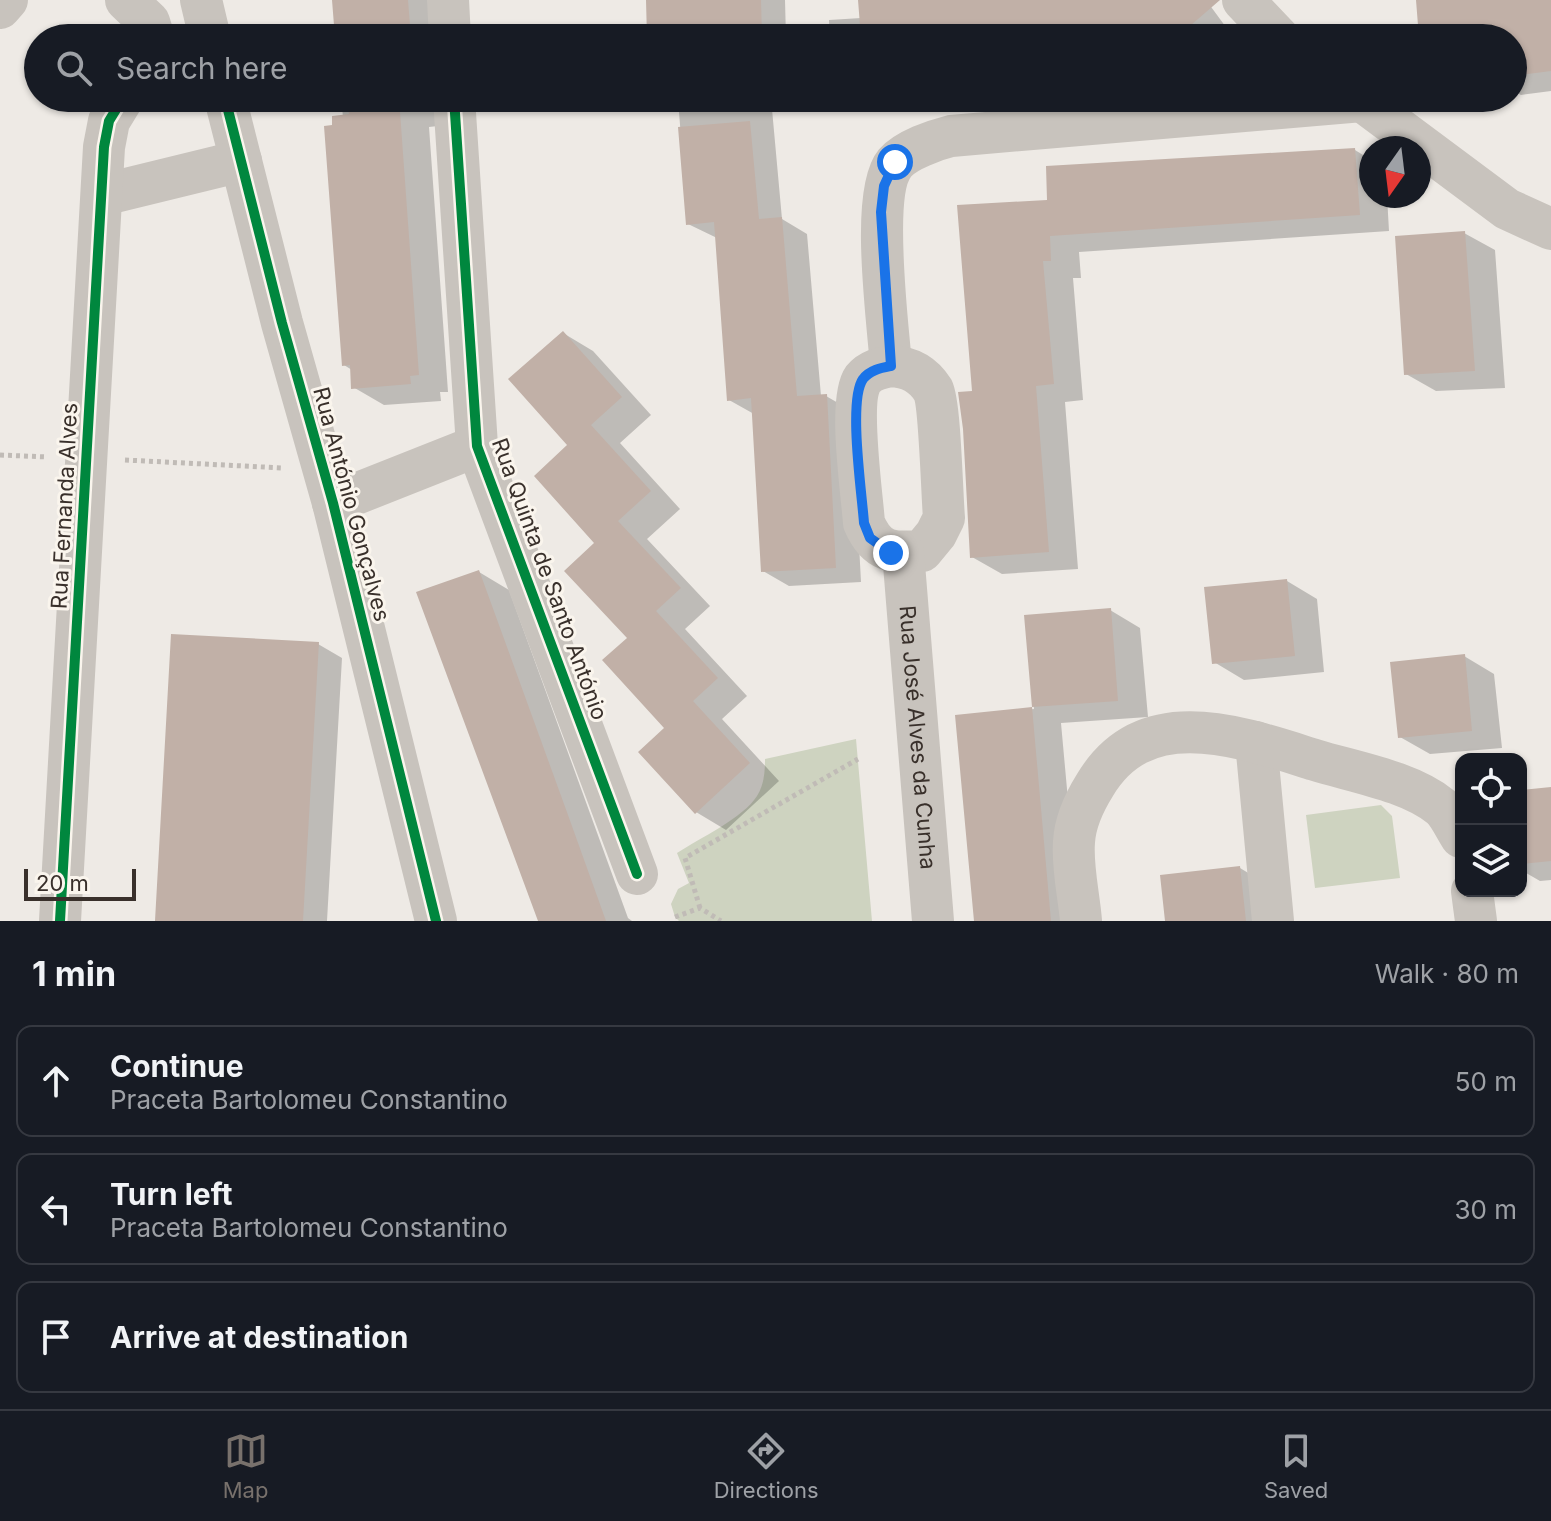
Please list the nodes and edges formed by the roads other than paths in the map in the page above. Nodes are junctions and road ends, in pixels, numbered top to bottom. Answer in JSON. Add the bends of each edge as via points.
{"nodes":[{"id":1,"x":7,"y":0,"type":"edge"},
{"id":2,"x":126,"y":0,"type":"edge"},
{"id":3,"x":201,"y":0,"type":"edge"},
{"id":4,"x":448,"y":0,"type":"edge"},
{"id":5,"x":1243,"y":0,"type":"edge"},
{"id":6,"x":0,"y":8,"type":"edge"},
{"id":7,"x":150,"y":24,"type":"edge"},
{"id":8,"x":207,"y":24,"type":"edge"},
{"id":9,"x":449,"y":24,"type":"edge"},
{"id":10,"x":1263,"y":24,"type":"edge"},
{"id":11,"x":114,"y":112,"type":"edge"},
{"id":12,"x":229,"y":112,"type":"edge"},
{"id":13,"x":455,"y":112,"type":"edge"},
{"id":14,"x":1144,"y":112,"type":"edge"},
{"id":15,"x":1376,"y":112,"type":"edge"},
{"id":16,"x":241,"y":161,"type":"junction"},
{"id":17,"x":102,"y":195,"type":"junction"},
{"id":18,"x":1551,"y":229,"type":"edge"},
{"id":19,"x":891,"y":366,"type":"junction"},
{"id":20,"x":477,"y":446,"type":"junction"},
{"id":21,"x":328,"y":487,"type":"junction"},
{"id":22,"x":903,"y":552,"type":"junction"},
{"id":23,"x":1256,"y":742,"type":"junction"},
{"id":24,"x":1455,"y":827,"type":"edge"},
{"id":25,"x":637,"y":874,"type":"dead end"},
{"id":26,"x":1473,"y":897,"type":"edge"},
{"id":27,"x":60,"y":921,"type":"edge"},
{"id":28,"x":436,"y":921,"type":"edge"},
{"id":29,"x":933,"y":921,"type":"edge"},
{"id":30,"x":1081,"y":921,"type":"edge"},
{"id":31,"x":1273,"y":921,"type":"edge"},
{"id":32,"x":1476,"y":921,"type":"edge"}],
"edges":[{"from":1,"to":6,"type":"street"},
{"from":2,"to":7,"type":"street"},
{"from":3,"to":8,"type":"street"},
{"from":4,"to":9,"type":"street"},
{"from":5,"to":10,"type":"street"},
{"from":11,"to":17,"type":"street","name":"Rua Fernanda Alves","via":[[104,147]]},
{"from":12,"to":16,"type":"street","name":"Rua António Gonçalves"},
{"from":13,"to":20,"type":"street","name":"Rua Quinta de Santo António"},
{"from":14,"to":19,"type":"street","via":[[951,136],[895,162],[884,186],[881,212]]},
{"from":15,"to":18,"type":"street","via":[[1507,209]]},
{"from":16,"to":17,"type":"street"},
{"from":16,"to":21,"type":"street","name":"Rua António Gonçalves"},
{"from":17,"to":27,"type":"street","name":"Rua Fernanda Alves"},
{"from":19,"to":22,"type":"street","via":[[876,369],[863,380],[855,402],[864,523],[870,538],[891,553]]},
{"from":19,"to":22,"type":"street","via":[[922,376],[935,394],[944,518],[922,551]]},
{"from":20,"to":21,"type":"street","name":"Rua Quinta de Santo António"},
{"from":20,"to":25,"type":"street","name":"Rua Quinta de Santo António"},
{"from":21,"to":28,"type":"street","name":"Rua António Gonçalves"},
{"from":22,"to":29,"type":"street","name":"Rua José Alves da Cunha"},
{"from":23,"to":24,"type":"street","via":[[1413,790],[1443,808]]},
{"from":23,"to":30,"type":"street","via":[[1214,733],[1165,733],[1135,744],[1106,767],[1085,802],[1074,841]]},
{"from":23,"to":31,"type":"street"},
{"from":26,"to":32,"type":"street"}]}
